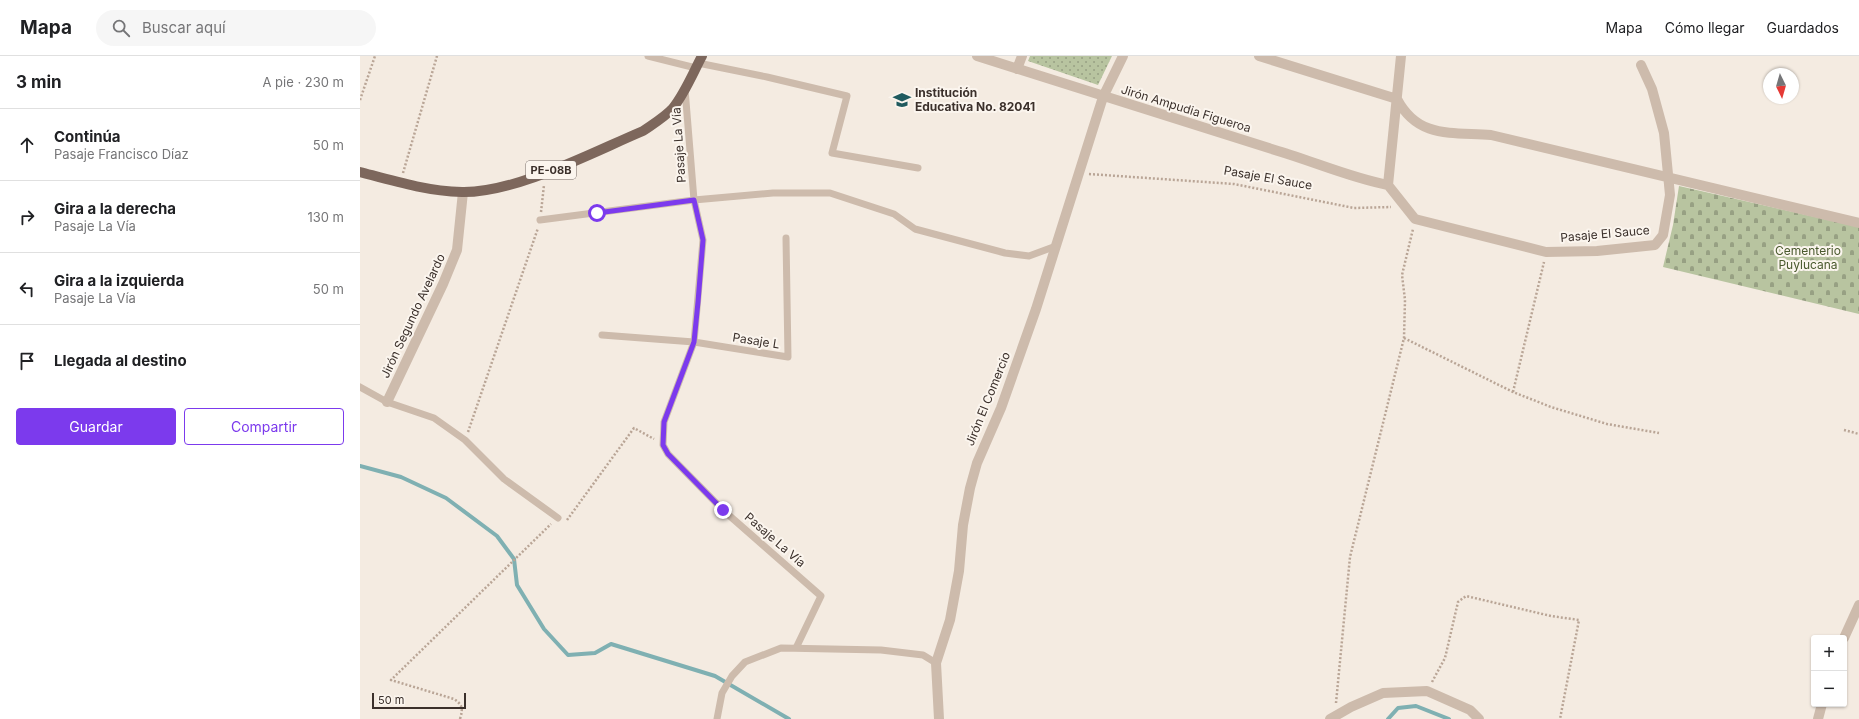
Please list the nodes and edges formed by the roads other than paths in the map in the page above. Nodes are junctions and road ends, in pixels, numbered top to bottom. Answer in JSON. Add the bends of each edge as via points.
{"nodes":[{"id":1,"x":648,"y":56,"type":"edge"},
{"id":2,"x":977,"y":56,"type":"edge"},
{"id":3,"x":1022,"y":56,"type":"edge"},
{"id":4,"x":1123,"y":56,"type":"edge"},
{"id":5,"x":1258,"y":56,"type":"edge"},
{"id":6,"x":1401,"y":56,"type":"edge"},
{"id":7,"x":698,"y":62,"type":"edge"},
{"id":8,"x":1641,"y":65,"type":"dead end"},
{"id":9,"x":1017,"y":69,"type":"junction"},
{"id":10,"x":685,"y":87,"type":"junction"},
{"id":11,"x":1103,"y":97,"type":"junction"},
{"id":12,"x":1397,"y":99,"type":"junction"},
{"id":13,"x":918,"y":168,"type":"dead end"},
{"id":14,"x":360,"y":172,"type":"edge"},
{"id":15,"x":1669,"y":178,"type":"junction"},
{"id":16,"x":1388,"y":186,"type":"junction"},
{"id":17,"x":463,"y":192,"type":"junction"},
{"id":18,"x":694,"y":200,"type":"junction"},
{"id":19,"x":540,"y":220,"type":"road end"},
{"id":20,"x":1859,"y":223,"type":"edge"},
{"id":21,"x":786,"y":238,"type":"dead end"},
{"id":22,"x":1056,"y":246,"type":"junction"},
{"id":23,"x":602,"y":335,"type":"dead end"},
{"id":24,"x":694,"y":342,"type":"junction"},
{"id":25,"x":360,"y":388,"type":"edge"},
{"id":26,"x":386,"y":402,"type":"junction"},
{"id":27,"x":558,"y":518,"type":"road end"},
{"id":28,"x":1859,"y":604,"type":"edge"},
{"id":29,"x":1845,"y":635,"type":"edge"},
{"id":30,"x":796,"y":648,"type":"junction"},
{"id":31,"x":936,"y":663,"type":"junction"},
{"id":32,"x":1821,"y":707,"type":"edge"},
{"id":33,"x":1332,"y":717,"type":"edge"},
{"id":34,"x":717,"y":719,"type":"edge"},
{"id":35,"x":939,"y":719,"type":"edge"},
{"id":36,"x":1479,"y":719,"type":"edge"},
{"id":37,"x":1818,"y":719,"type":"edge"}],
"edges":[{"from":1,"to":7,"type":"lane"},
{"from":2,"to":9,"type":"street","name":"Jirón Ampudia Figueroa"},
{"from":3,"to":9,"type":"street"},
{"from":4,"to":11,"type":"street","name":"Jirón El Comercio"},
{"from":5,"to":12,"type":"street"},
{"from":6,"to":12,"type":"street"},
{"from":7,"to":10,"type":"main road","number":"PE-08B"},
{"from":7,"to":13,"type":"lane","via":[[847,96],[832,153]]},
{"from":8,"to":15,"type":"street","name":"Pasaje El Sauce","via":[[1652,89],[1664,133]]},
{"from":9,"to":11,"type":"street","name":"Jirón Ampudia Figueroa"},
{"from":10,"to":17,"type":"main road","number":"PE-08B","via":[[672,109],[643,131],[503,187]]},
{"from":10,"to":18,"type":"lane","name":"Pasaje La Vía"},
{"from":11,"to":16,"type":"street","name":"Jirón Ampudia Figueroa"},
{"from":11,"to":22,"type":"street","name":"Jirón El Comercio"},
{"from":12,"to":15,"type":"street","via":[[1404,112],[1415,122],[1435,131],[1491,136]]},
{"from":12,"to":16,"type":"street"},
{"from":14,"to":17,"type":"main road","number":"PE-08B","via":[[439,191]]},
{"from":15,"to":16,"type":"street","name":"Pasaje El Sauce","via":[[1670,195],[1663,235],[1655,245],[1597,251],[1546,252],[1415,219]]},
{"from":15,"to":20,"type":"street"},
{"from":17,"to":26,"type":"street","name":"Jirón Segundo Avelardo","via":[[457,250]]},
{"from":18,"to":19,"type":"lane"},
{"from":18,"to":22,"type":"lane","via":[[773,193],[830,193],[894,214],[914,229],[1005,253],[1029,256]]},
{"from":18,"to":24,"type":"lane","name":"Pasaje La Vía","via":[[703,240]]},
{"from":21,"to":24,"type":"lane","name":"Pasaje L","via":[[788,358]]},
{"from":22,"to":31,"type":"street","name":"Jirón El Comercio","via":[[1001,408],[976,463],[963,525],[959,571],[950,620]]},
{"from":23,"to":24,"type":"lane","name":"Pasaje L"},
{"from":24,"to":30,"type":"lane","name":"Pasaje La Vía","via":[[664,422],[663,445],[668,454],[723,510],[821,596]]},
{"from":25,"to":26,"type":"lane"},
{"from":26,"to":27,"type":"lane","via":[[434,418],[465,440],[504,479]]},
{"from":28,"to":29,"type":"street"},
{"from":30,"to":31,"type":"lane","via":[[881,650],[923,655]]},
{"from":30,"to":34,"type":"lane","via":[[781,648],[745,662],[732,676],[722,693]]},
{"from":31,"to":35,"type":"street","name":"Jirón El Comercio"},
{"from":32,"to":37,"type":"street"},
{"from":33,"to":36,"type":"street","via":[[1383,693],[1427,691],[1470,710]]}]}
